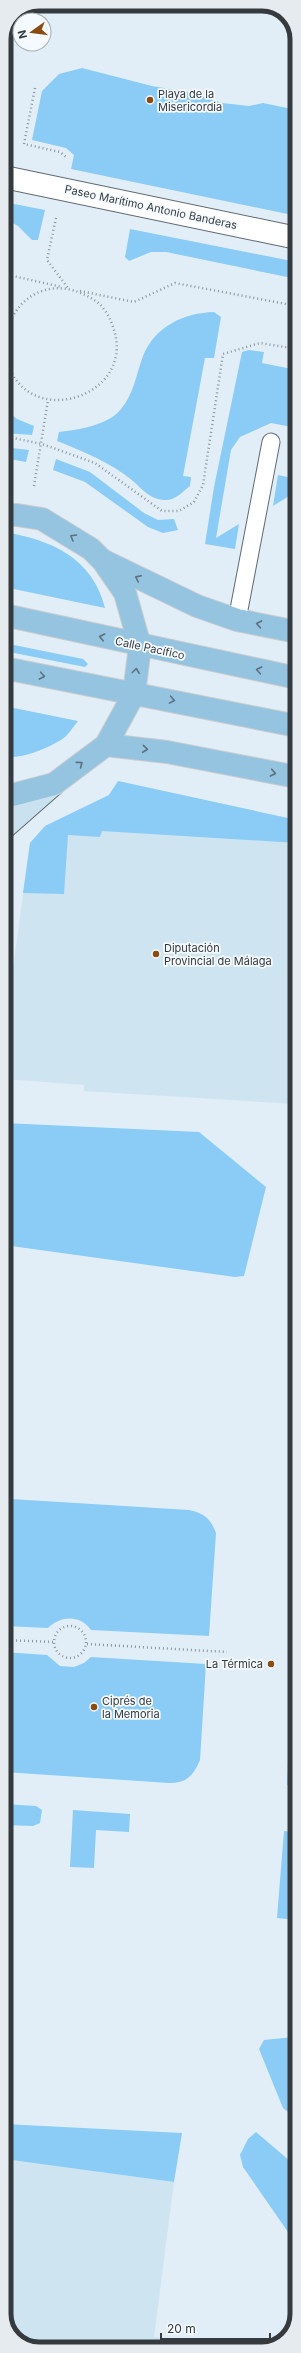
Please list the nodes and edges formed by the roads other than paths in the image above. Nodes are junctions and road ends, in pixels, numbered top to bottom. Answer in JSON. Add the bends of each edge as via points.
{"nodes":[{"id":1,"x":11,"y":178,"type":"edge"},
{"id":2,"x":290,"y":237,"type":"edge"},
{"id":3,"x":271,"y":442,"type":"dead end"},
{"id":4,"x":11,"y":515,"type":"edge"},
{"id":5,"x":104,"y":561,"type":"junction"},
{"id":6,"x":11,"y":617,"type":"edge"},
{"id":7,"x":237,"y":620,"type":"junction"},
{"id":8,"x":290,"y":631,"type":"edge"},
{"id":9,"x":140,"y":646,"type":"junction"},
{"id":10,"x":11,"y":669,"type":"edge"},
{"id":11,"x":290,"y":677,"type":"edge"},
{"id":12,"x":134,"y":694,"type":"junction"},
{"id":13,"x":290,"y":725,"type":"edge"},
{"id":14,"x":106,"y":745,"type":"junction"},
{"id":15,"x":290,"y":776,"type":"edge"},
{"id":16,"x":54,"y":784,"type":"junction"},
{"id":17,"x":11,"y":795,"type":"edge"},
{"id":18,"x":11,"y":822,"type":"edge"}],
"edges":[{"from":1,"to":2,"type":"street","name":"Paseo Marítimo Antonio Banderas"},
{"from":3,"to":7,"type":"lane"},
{"from":5,"to":4,"type":"main road","one_way":true,"via":[[91,549],[42,519]]},
{"from":7,"to":5,"type":"main road","one_way":true,"via":[[197,606]]},
{"from":5,"to":9,"type":"main road","via":[[125,593]]},
{"from":9,"to":6,"type":"main road","name":"Calle Pacífico","one_way":true},
{"from":8,"to":7,"type":"main road","one_way":true},
{"from":11,"to":9,"type":"main road","name":"Calle Pacífico","one_way":true},
{"from":12,"to":9,"type":"main road","one_way":true},
{"from":10,"to":12,"type":"main road","one_way":true},
{"from":12,"to":13,"type":"main road","one_way":true},
{"from":12,"to":14,"type":"main road"},
{"from":14,"to":15,"type":"main road","one_way":true,"via":[[167,752]]},
{"from":16,"to":14,"type":"main road","one_way":true},
{"from":16,"to":17,"type":"main road"},
{"from":16,"to":18,"type":"main road"}]}
